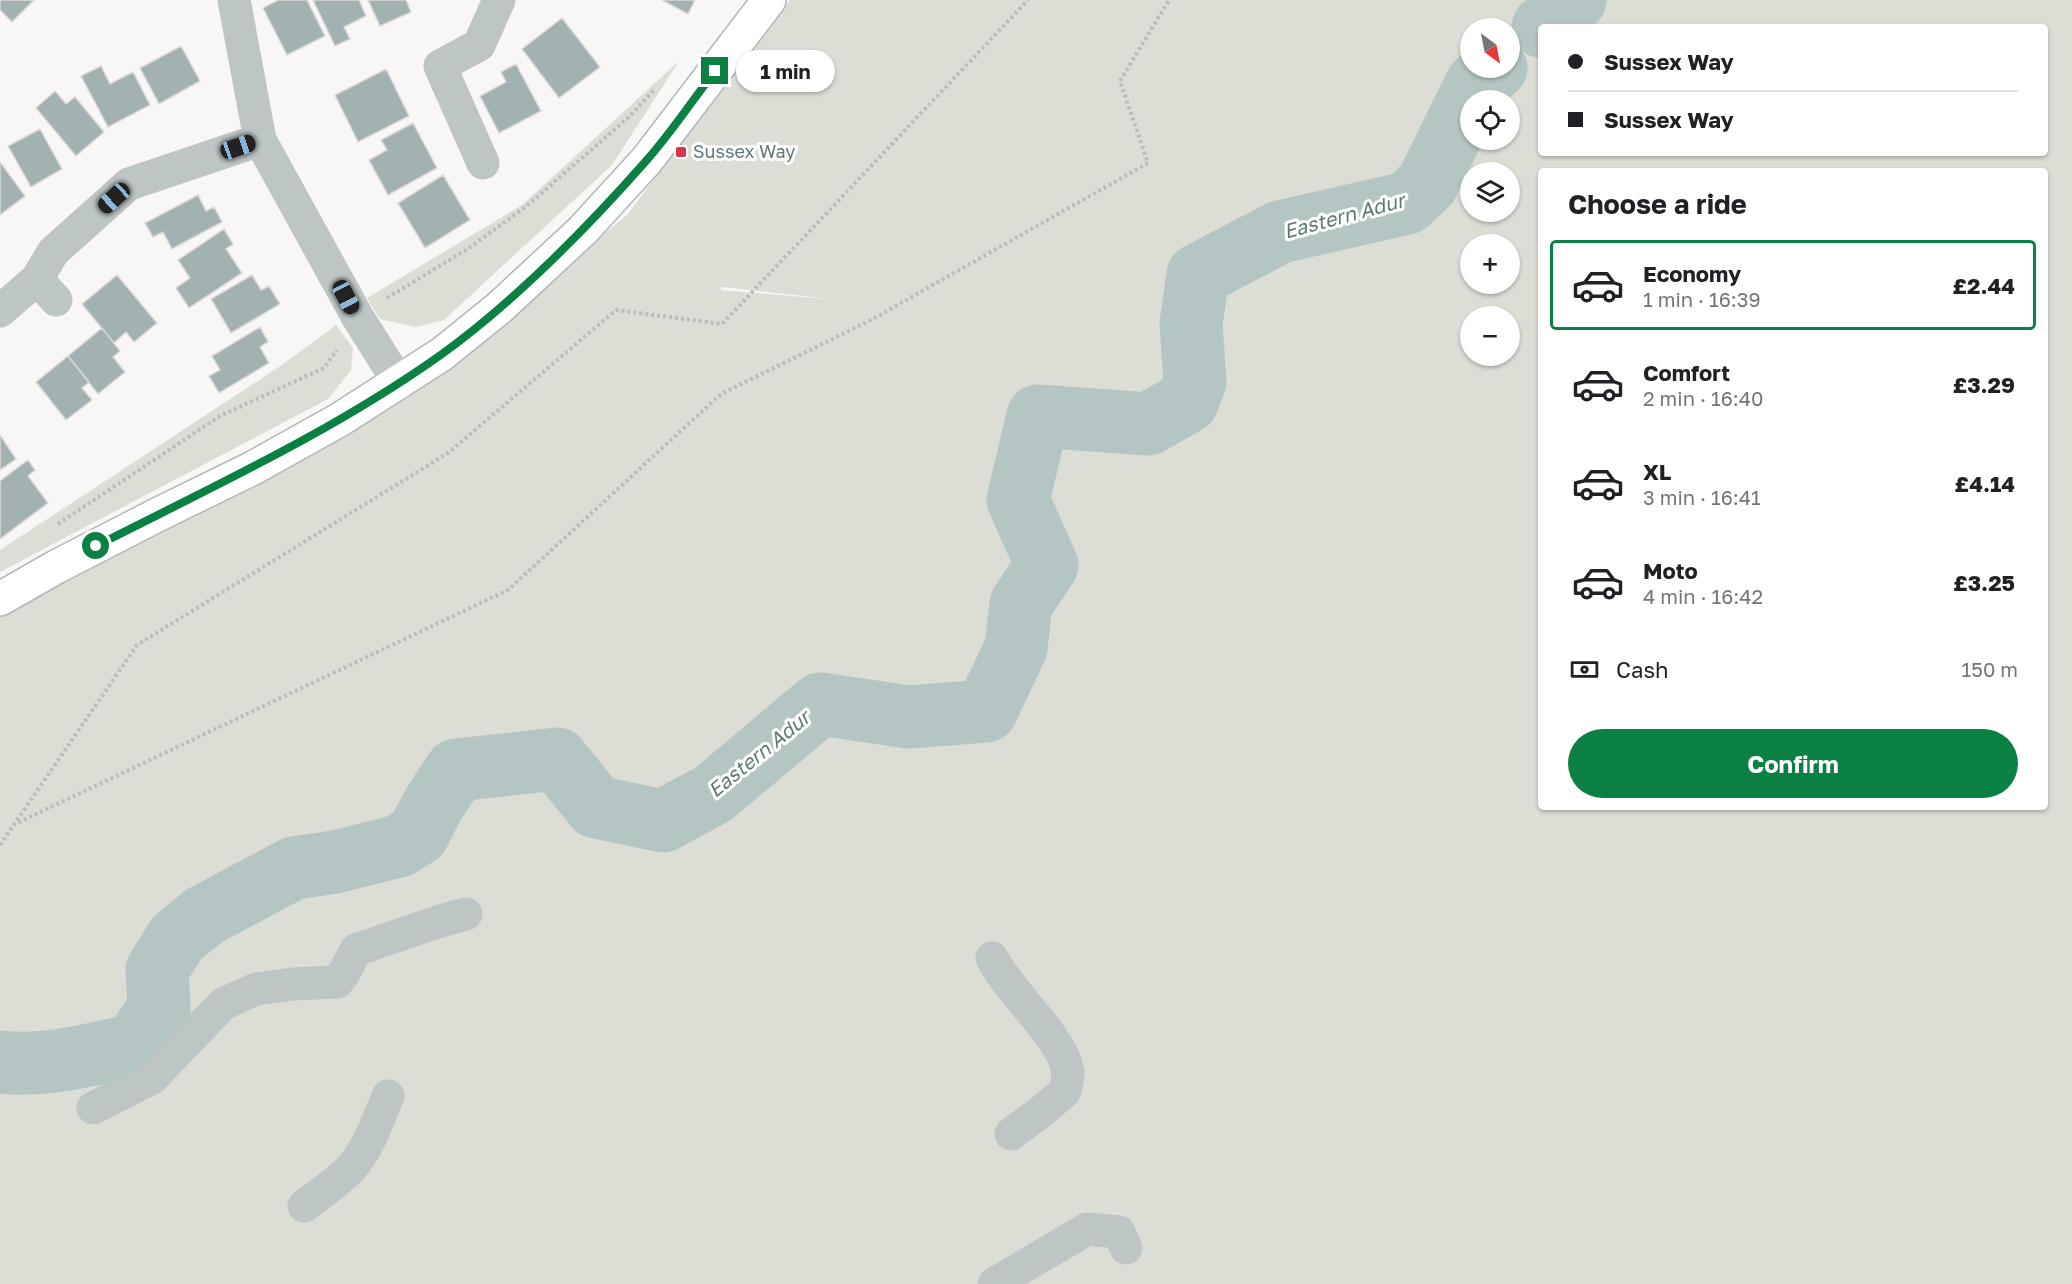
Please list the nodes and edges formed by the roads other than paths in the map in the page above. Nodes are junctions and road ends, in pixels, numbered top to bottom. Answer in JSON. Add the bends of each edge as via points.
{"nodes":[{"id":1,"x":234,"y":0,"type":"edge"},
{"id":2,"x":499,"y":0,"type":"edge"},
{"id":3,"x":769,"y":0,"type":"edge"},
{"id":4,"x":260,"y":140,"type":"junction"},
{"id":5,"x":483,"y":163,"type":"dead end"},
{"id":6,"x":0,"y":311,"type":"edge"},
{"id":7,"x":399,"y":383,"type":"junction"},
{"id":8,"x":0,"y":599,"type":"edge"},
{"id":9,"x":466,"y":914,"type":"dead end"},
{"id":10,"x":992,"y":958,"type":"dead end"},
{"id":11,"x":388,"y":1096,"type":"dead end"},
{"id":12,"x":93,"y":1108,"type":"dead end"},
{"id":13,"x":1011,"y":1134,"type":"dead end"},
{"id":14,"x":304,"y":1206,"type":"dead end"},
{"id":15,"x":1126,"y":1248,"type":"dead end"},
{"id":16,"x":994,"y":1284,"type":"edge"}],
"edges":[{"from":1,"to":4,"type":"street"},
{"from":2,"to":5,"type":"street","via":[[479,45],[440,66]]},
{"from":3,"to":7,"type":"main road","via":[[647,160],[583,230],[499,308]]},
{"from":4,"to":6,"type":"street","via":[[129,184],[53,252],[47,289]]},
{"from":4,"to":7,"type":"street","via":[[357,316]]},
{"from":7,"to":8,"type":"main road","via":[[253,468]]},
{"from":9,"to":12,"type":"street","via":[[356,950],[337,982],[256,989],[223,1004],[152,1078]]},
{"from":10,"to":13,"type":"street","via":[[1059,1050],[1068,1072],[1065,1091]]},
{"from":11,"to":14,"type":"street","via":[[368,1143],[353,1166]]},
{"from":15,"to":16,"type":"street","via":[[1119,1232],[1087,1229]]}]}
